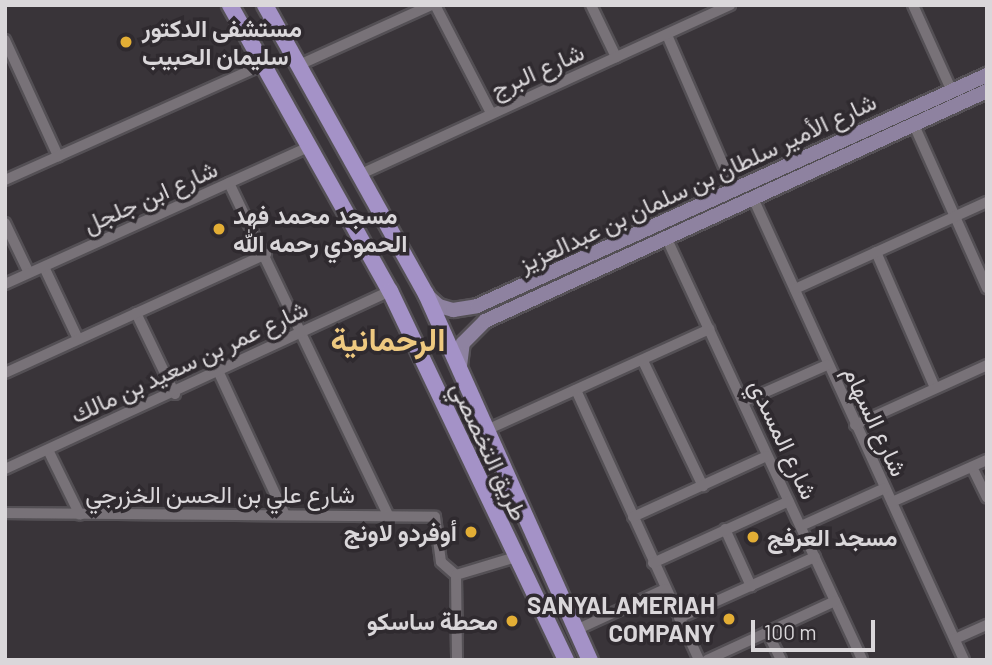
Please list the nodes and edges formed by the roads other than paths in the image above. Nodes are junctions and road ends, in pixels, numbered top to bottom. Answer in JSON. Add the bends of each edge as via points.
{"nodes":[{"id":1,"x":230,"y":5,"type":"edge"},
{"id":2,"x":265,"y":5,"type":"edge"},
{"id":3,"x":433,"y":5,"type":"edge"},
{"id":4,"x":591,"y":5,"type":"edge"},
{"id":5,"x":730,"y":5,"type":"edge"},
{"id":6,"x":914,"y":5,"type":"edge"},
{"id":7,"x":667,"y":35,"type":"junction"},
{"id":8,"x":5,"y":40,"type":"edge"},
{"id":9,"x":616,"y":57,"type":"junction"},
{"id":10,"x":266,"y":63,"type":"junction"},
{"id":11,"x":299,"y":65,"type":"junction"},
{"id":12,"x":987,"y":75,"type":"edge"},
{"id":13,"x":951,"y":89,"type":"junction"},
{"id":14,"x":987,"y":92,"type":"edge"},
{"id":15,"x":491,"y":113,"type":"junction"},
{"id":16,"x":914,"y":125,"type":"junction"},
{"id":17,"x":311,"y":146,"type":"junction"},
{"id":18,"x":58,"y":156,"type":"junction"},
{"id":19,"x":361,"y":174,"type":"junction"},
{"id":20,"x":5,"y":180,"type":"edge"},
{"id":21,"x":229,"y":183,"type":"junction"},
{"id":22,"x":734,"y":190,"type":"junction"},
{"id":23,"x":753,"y":198,"type":"junction"},
{"id":24,"x":987,"y":202,"type":"edge"},
{"id":25,"x":954,"y":216,"type":"junction"},
{"id":26,"x":5,"y":223,"type":"edge"},
{"id":27,"x":666,"y":237,"type":"junction"},
{"id":28,"x":876,"y":252,"type":"junction"},
{"id":29,"x":267,"y":254,"type":"junction"},
{"id":30,"x":44,"y":267,"type":"junction"},
{"id":31,"x":29,"y":273,"type":"junction"},
{"id":32,"x":5,"y":284,"type":"edge"},
{"id":33,"x":987,"y":288,"type":"edge"},
{"id":34,"x":795,"y":289,"type":"junction"},
{"id":35,"x":390,"y":291,"type":"junction"},
{"id":36,"x":426,"y":294,"type":"junction"},
{"id":37,"x":477,"y":306,"type":"junction"},
{"id":38,"x":136,"y":313,"type":"junction"},
{"id":39,"x":485,"y":321,"type":"junction"},
{"id":40,"x":709,"y":329,"type":"junction"},
{"id":41,"x":303,"y":331,"type":"junction"},
{"id":42,"x":78,"y":339,"type":"junction"},
{"id":43,"x":643,"y":361,"type":"junction"},
{"id":44,"x":827,"y":365,"type":"junction"},
{"id":45,"x":987,"y":365,"type":"edge"},
{"id":46,"x":460,"y":366,"type":"junction"},
{"id":47,"x":5,"y":373,"type":"edge"},
{"id":48,"x":219,"y":373,"type":"junction"},
{"id":49,"x":935,"y":388,"type":"junction"},
{"id":50,"x":576,"y":390,"type":"junction"},
{"id":51,"x":175,"y":394,"type":"junction"},
{"id":52,"x":744,"y":402,"type":"junction"},
{"id":53,"x":855,"y":425,"type":"junction"},
{"id":54,"x":489,"y":429,"type":"junction"},
{"id":55,"x":48,"y":450,"type":"junction"},
{"id":56,"x":767,"y":456,"type":"junction"},
{"id":57,"x":987,"y":460,"type":"edge"},
{"id":58,"x":972,"y":467,"type":"junction"},
{"id":59,"x":5,"y":469,"type":"edge"},
{"id":60,"x":703,"y":486,"type":"junction"},
{"id":61,"x":885,"y":488,"type":"junction"},
{"id":62,"x":987,"y":498,"type":"edge"},
{"id":63,"x":789,"y":501,"type":"junction"},
{"id":64,"x":892,"y":502,"type":"junction"},
{"id":65,"x":5,"y":513,"type":"edge"},
{"id":66,"x":284,"y":513,"type":"junction"},
{"id":67,"x":80,"y":515,"type":"junction"},
{"id":68,"x":389,"y":517,"type":"junction"},
{"id":69,"x":633,"y":517,"type":"junction"},
{"id":70,"x":800,"y":526,"type":"junction"},
{"id":71,"x":725,"y":529,"type":"junction"},
{"id":72,"x":516,"y":557,"type":"junction"},
{"id":73,"x":815,"y":557,"type":"junction"},
{"id":74,"x":653,"y":563,"type":"junction"},
{"id":75,"x":456,"y":575,"type":"junction"},
{"id":76,"x":751,"y":586,"type":"junction"},
{"id":77,"x":665,"y":589,"type":"junction"},
{"id":78,"x":835,"y":601,"type":"junction"},
{"id":79,"x":679,"y":618,"type":"junction"},
{"id":80,"x":987,"y":625,"type":"edge"},
{"id":81,"x":576,"y":630,"type":"junction"},
{"id":82,"x":767,"y":632,"type":"junction"},
{"id":83,"x":954,"y":639,"type":"junction"},
{"id":84,"x":457,"y":660,"type":"edge"},
{"id":85,"x":566,"y":660,"type":"edge"},
{"id":86,"x":590,"y":660,"type":"edge"},
{"id":87,"x":699,"y":660,"type":"edge"},
{"id":88,"x":707,"y":660,"type":"edge"},
{"id":89,"x":781,"y":660,"type":"edge"},
{"id":90,"x":862,"y":660,"type":"edge"},
{"id":91,"x":964,"y":660,"type":"edge"}],
"edges":[{"from":1,"to":10,"type":"main road","name":"طريق التخصصي"},
{"from":2,"to":11,"type":"main road","name":"طريق التخصصي"},
{"from":3,"to":11,"type":"street"},
{"from":3,"to":15,"type":"street"},
{"from":4,"to":9,"type":"street"},
{"from":5,"to":7,"type":"street","name":"شارع البرج"},
{"from":6,"to":13,"type":"street"},
{"from":7,"to":9,"type":"street","name":"شارع البرج"},
{"from":7,"to":22,"type":"street"},
{"from":8,"to":18,"type":"street"},
{"from":9,"to":15,"type":"street","name":"شارع البرج"},
{"from":10,"to":17,"type":"main road","name":"طريق التخصصي"},
{"from":10,"to":18,"type":"street"},
{"from":11,"to":19,"type":"main road","name":"طريق التخصصي"},
{"from":12,"to":13,"type":"street","name":"شارع الأمير سلطان بن سلمان بن عبدالعزيز"},
{"from":13,"to":22,"type":"street","name":"شارع الأمير سلطان بن سلمان بن عبدالعزيز"},
{"from":14,"to":16,"type":"street","name":"شارع الأمير سلطان بن سلمان بن عبدالعزيز"},
{"from":15,"to":19,"type":"street","name":"شارع البرج"},
{"from":16,"to":23,"type":"street","name":"شارع الأمير سلطان بن سلمان بن عبدالعزيز"},
{"from":16,"to":25,"type":"street"},
{"from":17,"to":21,"type":"street","name":"شارع ابن جلجل"},
{"from":17,"to":35,"type":"main road","name":"طريق التخصصي"},
{"from":18,"to":20,"type":"street"},
{"from":19,"to":36,"type":"main road","name":"طريق التخصصي"},
{"from":21,"to":29,"type":"street"},
{"from":21,"to":30,"type":"street","name":"شارع ابن جلجل"},
{"from":22,"to":37,"type":"street","name":"شارع الأمير سلطان بن سلمان بن عبدالعزيز"},
{"from":23,"to":27,"type":"street","name":"شارع الأمير سلطان بن سلمان بن عبدالعزيز"},
{"from":23,"to":34,"type":"street","name":"شارع السهام"},
{"from":24,"to":25,"type":"street"},
{"from":25,"to":28,"type":"street"},
{"from":25,"to":33,"type":"street"},
{"from":26,"to":31,"type":"street"},
{"from":27,"to":39,"type":"street","name":"شارع الأمير سلطان بن سلمان بن عبدالعزيز"},
{"from":27,"to":40,"type":"street","name":"شارع المسدي"},
{"from":28,"to":34,"type":"street"},
{"from":28,"to":49,"type":"street"},
{"from":29,"to":38,"type":"street"},
{"from":29,"to":41,"type":"street"},
{"from":30,"to":31,"type":"street","name":"شارع ابن جلجل"},
{"from":30,"to":42,"type":"street"},
{"from":31,"to":32,"type":"street","name":"شارع ابن جلجل"},
{"from":34,"to":44,"type":"street","name":"شارع السهام"},
{"from":35,"to":41,"type":"street","name":"شارع عمر بن سعيد بن مالك"},
{"from":35,"to":72,"type":"main road","name":"طريق التخصصي"},
{"from":36,"to":37,"type":"street","name":"شارع الأمير سلطان بن سلمان بن عبدالعزيز","via":[[439,306],[453,310]]},
{"from":36,"to":46,"type":"main road","name":"طريق التخصصي"},
{"from":37,"to":39,"type":"street","via":[[468,321],[473,325]]},
{"from":38,"to":42,"type":"street"},
{"from":38,"to":51,"type":"street"},
{"from":39,"to":46,"type":"street","name":"شارع الأمير سلطان بن سلمان بن عبدالعزيز","via":[[463,343]]},
{"from":40,"to":43,"type":"street"},
{"from":40,"to":52,"type":"street","name":"شارع المسدي"},
{"from":41,"to":48,"type":"street","name":"شارع عمر بن سعيد بن مالك"},
{"from":41,"to":68,"type":"street"},
{"from":42,"to":47,"type":"street"},
{"from":43,"to":50,"type":"street"},
{"from":43,"to":60,"type":"street"},
{"from":44,"to":52,"type":"street"},
{"from":44,"to":53,"type":"street","name":"شارع السهام"},
{"from":45,"to":49,"type":"street"},
{"from":46,"to":54,"type":"main road","name":"طريق التخصصي"},
{"from":48,"to":51,"type":"street","name":"شارع عمر بن سعيد بن مالك"},
{"from":48,"to":66,"type":"street"},
{"from":49,"to":53,"type":"street"},
{"from":50,"to":54,"type":"street"},
{"from":50,"to":69,"type":"street"},
{"from":51,"to":55,"type":"street","name":"شارع عمر بن سعيد بن مالك"},
{"from":52,"to":56,"type":"street","name":"شارع المسدي"},
{"from":53,"to":61,"type":"street","name":"شارع السهام"},
{"from":54,"to":81,"type":"main road","name":"طريق التخصصي"},
{"from":55,"to":59,"type":"street","name":"شارع عمر بن سعيد بن مالك"},
{"from":55,"to":67,"type":"street"},
{"from":56,"to":60,"type":"street"},
{"from":56,"to":63,"type":"street","name":"شارع المسدي"},
{"from":57,"to":58,"type":"street"},
{"from":58,"to":62,"type":"street"},
{"from":58,"to":64,"type":"street"},
{"from":60,"to":69,"type":"street"},
{"from":61,"to":64,"type":"street","name":"شارع السهام"},
{"from":61,"to":70,"type":"street"},
{"from":63,"to":70,"type":"street","name":"شارع المسدي"},
{"from":63,"to":71,"type":"street"},
{"from":64,"to":83,"type":"street","name":"شارع السهام"},
{"from":65,"to":67,"type":"street","name":"شارع علي بن الحسن الخزرجي"},
{"from":66,"to":67,"type":"street","name":"شارع علي بن الحسن الخزرجي"},
{"from":66,"to":68,"type":"street","name":"شارع علي بن الحسن الخزرجي"},
{"from":68,"to":75,"type":"street","name":"شارع علي بن الحسن الخزرجي","via":[[435,517],[440,562]]},
{"from":69,"to":74,"type":"street"},
{"from":70,"to":73,"type":"street","name":"شارع المسدي"},
{"from":71,"to":74,"type":"street"},
{"from":71,"to":76,"type":"street"},
{"from":72,"to":75,"type":"street"},
{"from":72,"to":85,"type":"main road","name":"طريق التخصصي"},
{"from":73,"to":76,"type":"street"},
{"from":73,"to":78,"type":"street","name":"شارع المسدي"},
{"from":74,"to":77,"type":"street"},
{"from":75,"to":84,"type":"street"},
{"from":76,"to":79,"type":"street"},
{"from":77,"to":79,"type":"street"},
{"from":77,"to":81,"type":"street"},
{"from":78,"to":82,"type":"street"},
{"from":78,"to":90,"type":"street","name":"شارع المسدي"},
{"from":79,"to":87,"type":"street"},
{"from":80,"to":83,"type":"street"},
{"from":81,"to":86,"type":"main road","name":"طريق التخصصي"},
{"from":82,"to":88,"type":"street"},
{"from":82,"to":89,"type":"street"},
{"from":83,"to":91,"type":"street","name":"شارع السهام"}]}
